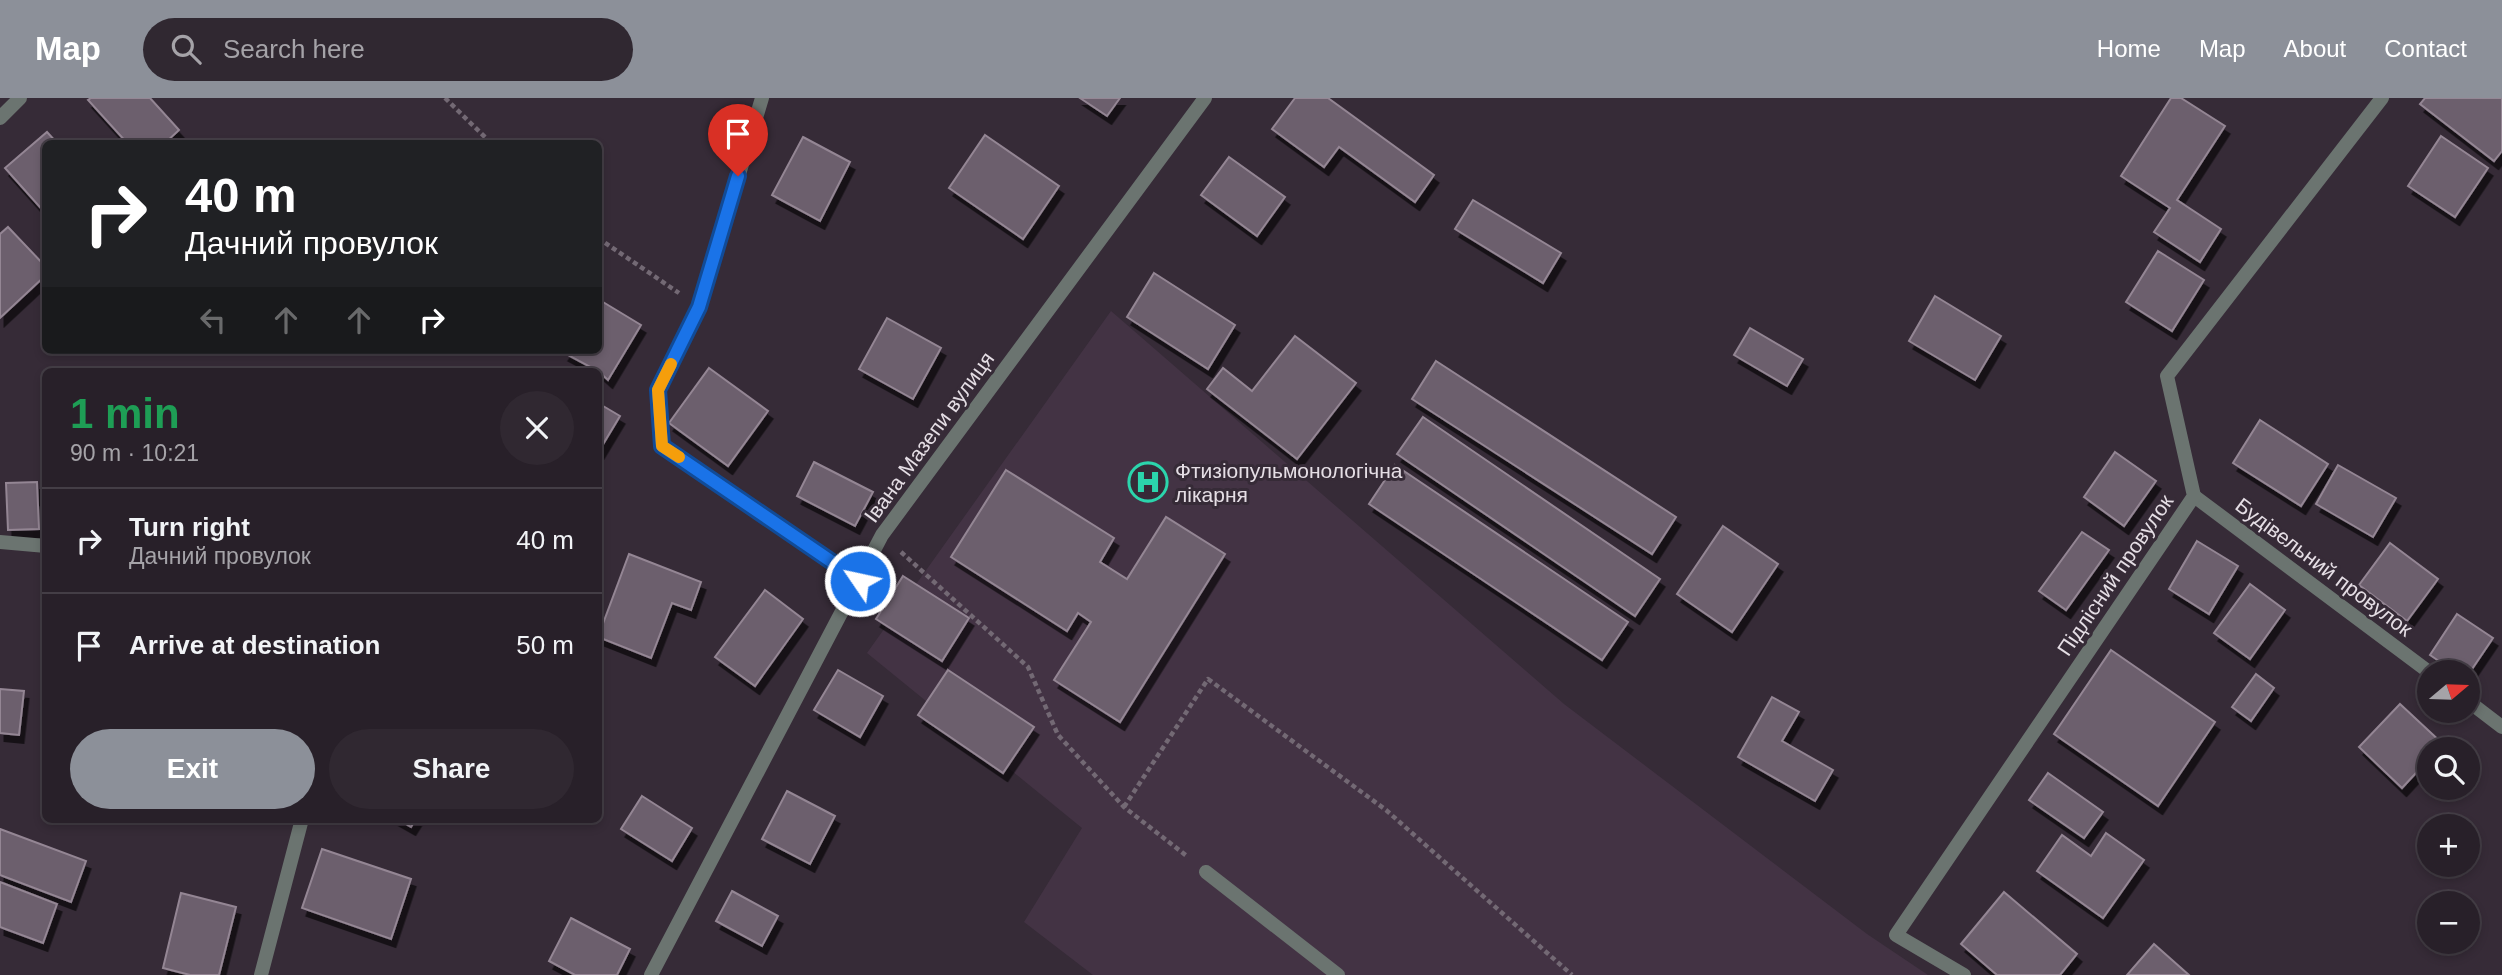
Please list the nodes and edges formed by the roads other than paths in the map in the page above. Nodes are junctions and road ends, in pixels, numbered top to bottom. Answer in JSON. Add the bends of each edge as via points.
{"nodes":[{"id":1,"x":20,"y":98,"type":"edge"},
{"id":2,"x":762,"y":98,"type":"edge"},
{"id":3,"x":1205,"y":98,"type":"edge"},
{"id":4,"x":2382,"y":98,"type":"edge"},
{"id":5,"x":0,"y":118,"type":"edge"},
{"id":6,"x":2194,"y":496,"type":"junction"},
{"id":7,"x":0,"y":542,"type":"edge"},
{"id":8,"x":42,"y":546,"type":"edge"},
{"id":9,"x":860,"y":581,"type":"junction"},
{"id":10,"x":2417,"y":663,"type":"edge"},
{"id":11,"x":2480,"y":710,"type":"edge"},
{"id":12,"x":2502,"y":727,"type":"edge"},
{"id":13,"x":301,"y":823,"type":"edge"},
{"id":14,"x":1206,"y":872,"type":"road end"},
{"id":15,"x":261,"y":975,"type":"edge"},
{"id":16,"x":651,"y":975,"type":"edge"},
{"id":17,"x":1338,"y":975,"type":"edge"},
{"id":18,"x":1964,"y":975,"type":"edge"}],
"edges":[{"from":1,"to":5,"type":"street"},
{"from":2,"to":9,"type":"street","via":[[699,307],[658,390],[662,446]]},
{"from":3,"to":9,"type":"street","name":"Івана Мазепи вулиця","via":[[882,536]]},
{"from":4,"to":6,"type":"street","name":"Підлісний провулок","via":[[2167,376]]},
{"from":6,"to":10,"type":"street","name":"Будівельний провулок"},
{"from":6,"to":18,"type":"street","name":"Підлісний провулок","via":[[1896,935]]},
{"from":7,"to":8,"type":"street"},
{"from":9,"to":16,"type":"street","name":"Івана Мазепи вулиця"},
{"from":11,"to":12,"type":"street"},
{"from":13,"to":15,"type":"street"},
{"from":14,"to":17,"type":"street"}]}
